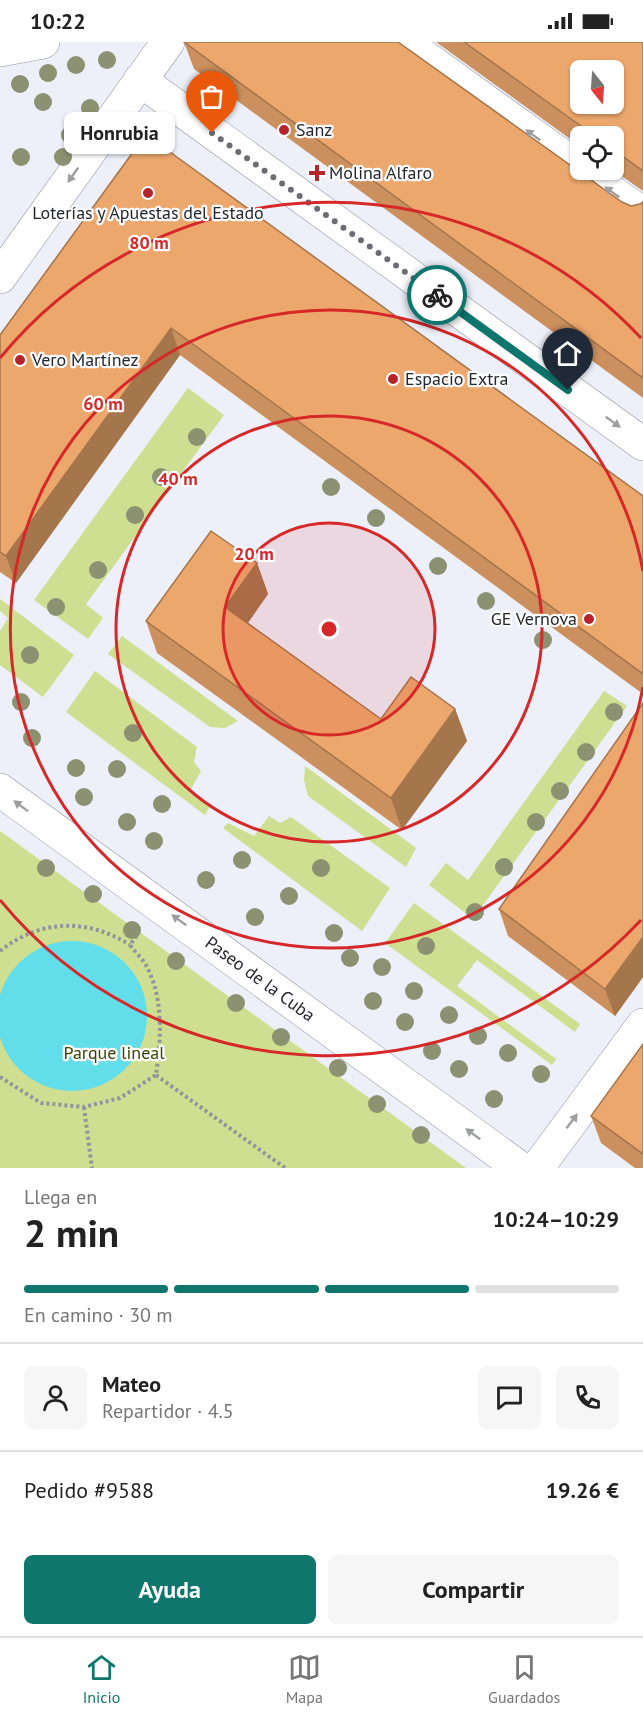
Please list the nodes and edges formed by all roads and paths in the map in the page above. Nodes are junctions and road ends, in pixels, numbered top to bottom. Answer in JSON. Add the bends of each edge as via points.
{"nodes":[{"id":1,"x":43,"y":42,"type":"edge"},
{"id":2,"x":168,"y":42,"type":"edge"},
{"id":3,"x":404,"y":42,"type":"edge"},
{"id":4,"x":0,"y":50,"type":"edge"},
{"id":5,"x":140,"y":80,"type":"junction"},
{"id":6,"x":570,"y":161,"type":"edge"},
{"id":7,"x":596,"y":180,"type":"edge"},
{"id":8,"x":643,"y":214,"type":"edge"},
{"id":9,"x":0,"y":274,"type":"edge"},
{"id":10,"x":643,"y":444,"type":"edge"},
{"id":11,"x":0,"y":790,"type":"edge"},
{"id":12,"x":142,"y":928,"type":"dead end"},
{"id":13,"x":130,"y":945,"type":"junction"},
{"id":14,"x":0,"y":951,"type":"edge"},
{"id":15,"x":643,"y":1025,"type":"edge"},
{"id":16,"x":156,"y":1075,"type":"junction"},
{"id":17,"x":0,"y":1077,"type":"edge"},
{"id":18,"x":84,"y":1107,"type":"junction"},
{"id":19,"x":92,"y":1168,"type":"edge"},
{"id":20,"x":285,"y":1168,"type":"edge"},
{"id":21,"x":520,"y":1168,"type":"edge"},
{"id":22,"x":537,"y":1168,"type":"edge"}],
"edges":[{"from":1,"to":4,"type":"street"},
{"from":2,"to":5,"type":"street"},
{"from":6,"to":3,"type":"street","one_way":true},
{"from":5,"to":9,"type":"street","one_way":true},
{"from":5,"to":10,"type":"street","one_way":true},
{"from":8,"to":7,"type":"street","one_way":true},
{"from":21,"to":11,"type":"street","name":"Paseo de la Cuba","one_way":true},
{"from":12,"to":13,"type":"path"},
{"from":13,"to":14,"type":"path","via":[[109,932],[70,924],[30,934]]},
{"from":13,"to":16,"type":"path","via":[[147,967],[156,996],[161,1037]]},
{"from":22,"to":15,"type":"street","one_way":true},
{"from":16,"to":18,"type":"path","via":[[120,1098]]},
{"from":16,"to":20,"type":"path"},
{"from":17,"to":18,"type":"path","via":[[41,1103]]},
{"from":18,"to":19,"type":"path"}]}
